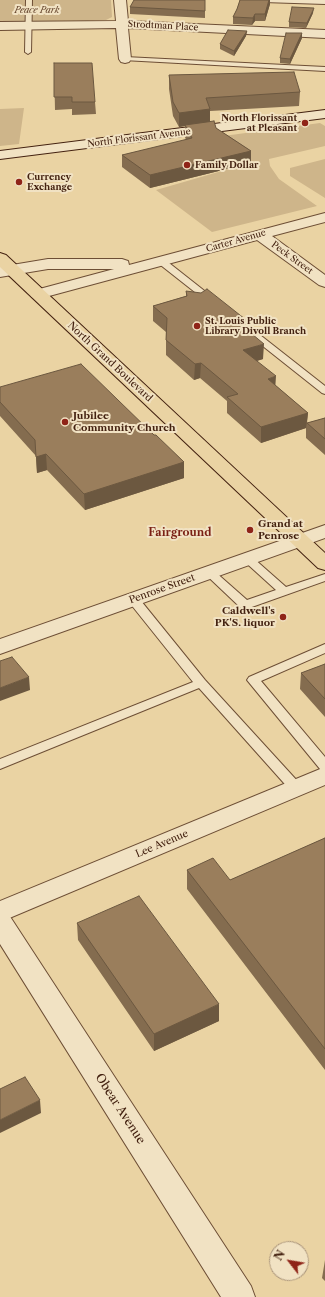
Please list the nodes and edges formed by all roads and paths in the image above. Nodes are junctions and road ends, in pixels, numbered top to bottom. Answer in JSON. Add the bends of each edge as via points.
{"nodes":[{"id":1,"x":29,"y":0,"type":"edge"},
{"id":2,"x":120,"y":0,"type":"edge"},
{"id":3,"x":263,"y":0,"type":"edge"},
{"id":4,"x":325,"y":2,"type":"edge"},
{"id":5,"x":122,"y":24,"type":"junction"},
{"id":6,"x":29,"y":25,"type":"junction"},
{"id":7,"x":0,"y":26,"type":"edge"},
{"id":8,"x":325,"y":34,"type":"edge"},
{"id":9,"x":28,"y":52,"type":"dead end"},
{"id":10,"x":125,"y":59,"type":"joint"},
{"id":11,"x":325,"y":69,"type":"edge"},
{"id":12,"x":325,"y":114,"type":"edge"},
{"id":13,"x":0,"y":155,"type":"edge"},
{"id":14,"x":325,"y":217,"type":"edge"},
{"id":15,"x":259,"y":234,"type":"junction"},
{"id":16,"x":154,"y":263,"type":"junction"},
{"id":17,"x":4,"y":266,"type":"edge"},
{"id":18,"x":325,"y":282,"type":"edge"},
{"id":19,"x":38,"y":294,"type":"junction"},
{"id":20,"x":219,"y":307,"type":"edge"},
{"id":21,"x":231,"y":317,"type":"edge"},
{"id":22,"x":325,"y":391,"type":"edge"},
{"id":23,"x":325,"y":531,"type":"edge"},
{"id":24,"x":299,"y":540,"type":"junction"},
{"id":25,"x":248,"y":559,"type":"junction"},
{"id":26,"x":325,"y":564,"type":"edge"},
{"id":27,"x":209,"y":572,"type":"junction"},
{"id":28,"x":325,"y":577,"type":"edge"},
{"id":29,"x":284,"y":591,"type":"junction"},
{"id":30,"x":133,"y":600,"type":"junction"},
{"id":31,"x":0,"y":647,"type":"edge"},
{"id":32,"x":325,"y":648,"type":"edge"},
{"id":33,"x":201,"y":683,"type":"junction"},
{"id":34,"x":0,"y":764,"type":"edge"},
{"id":35,"x":325,"y":766,"type":"edge"},
{"id":36,"x":325,"y":775,"type":"edge"},
{"id":37,"x":296,"y":788,"type":"junction"},
{"id":38,"x":0,"y":912,"type":"edge"},
{"id":39,"x":0,"y":922,"type":"edge"},
{"id":40,"x":239,"y":1297,"type":"edge"}],
"edges":[{"from":1,"to":6,"type":"lane"},
{"from":2,"to":5,"type":"street"},
{"from":3,"to":4,"type":"lane"},
{"from":5,"to":6,"type":"street","name":"Strodtman Place"},
{"from":5,"to":8,"type":"street","name":"Strodtman Place"},
{"from":5,"to":10,"type":"street"},
{"from":6,"to":7,"type":"street","name":"Strodtman Place"},
{"from":6,"to":9,"type":"lane"},
{"from":10,"to":11,"type":"lane"},
{"from":12,"to":13,"type":"street","name":"North Florissant Avenue"},
{"from":14,"to":15,"type":"street","name":"Carter Avenue"},
{"from":15,"to":16,"type":"street","name":"Carter Avenue"},
{"from":15,"to":18,"type":"street","name":"Peck Street"},
{"from":16,"to":17,"type":"street","name":"Carter Avenue"},
{"from":16,"to":19,"type":"street","name":"Carter Avenue"},
{"from":16,"to":20,"type":"lane"},
{"from":17,"to":19,"type":"main road","name":"North Grand Boulevard"},
{"from":19,"to":24,"type":"main road","name":"North Grand Boulevard"},
{"from":21,"to":22,"type":"lane"},
{"from":23,"to":24,"type":"street","name":"Penrose Street"},
{"from":24,"to":25,"type":"street","name":"Penrose Street"},
{"from":24,"to":26,"type":"main road","name":"North Grand Boulevard"},
{"from":25,"to":27,"type":"street","name":"Penrose Street"},
{"from":25,"to":29,"type":"lane"},
{"from":27,"to":29,"type":"lane","via":[[244,605]]},
{"from":27,"to":30,"type":"street","name":"Penrose Street"},
{"from":28,"to":29,"type":"lane"},
{"from":30,"to":31,"type":"street","name":"Penrose Street"},
{"from":30,"to":33,"type":"lane"},
{"from":32,"to":35,"type":"lane","via":[[253,680]]},
{"from":33,"to":34,"type":"lane"},
{"from":33,"to":37,"type":"lane"},
{"from":36,"to":37,"type":"street","name":"Lee Avenue"},
{"from":37,"to":38,"type":"street","name":"Lee Avenue"},
{"from":39,"to":40,"type":"street","name":"Obear Avenue"}]}
